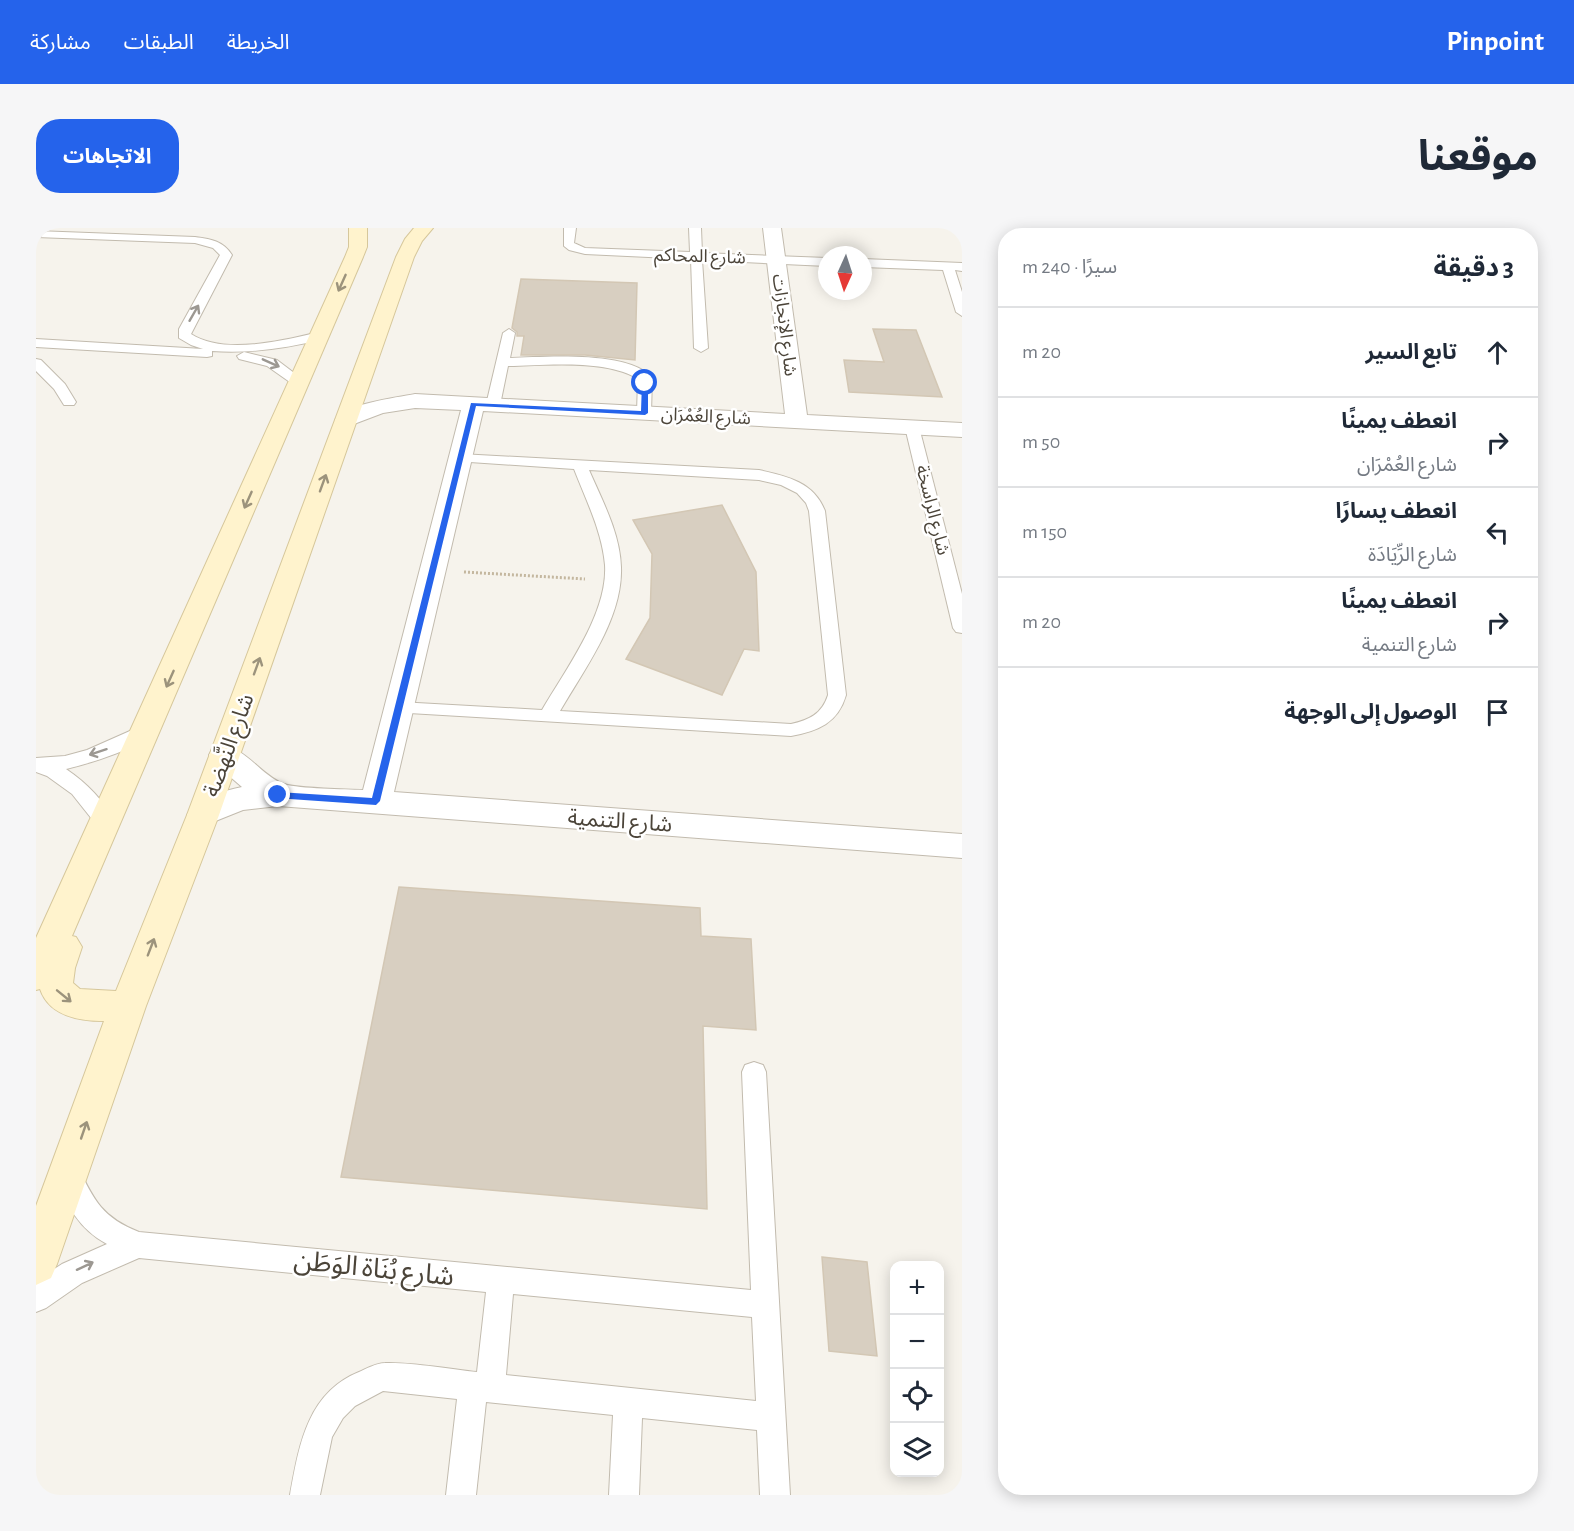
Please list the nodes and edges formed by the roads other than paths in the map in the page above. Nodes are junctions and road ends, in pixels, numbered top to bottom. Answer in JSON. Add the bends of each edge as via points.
{"nodes":[{"id":1,"x":358,"y":228,"type":"edge"},
{"id":2,"x":424,"y":228,"type":"edge"},
{"id":3,"x":570,"y":228,"type":"edge"},
{"id":4,"x":695,"y":228,"type":"edge"},
{"id":5,"x":772,"y":228,"type":"edge"},
{"id":6,"x":36,"y":234,"type":"edge"},
{"id":7,"x":697,"y":256,"type":"junction"},
{"id":8,"x":776,"y":260,"type":"junction"},
{"id":9,"x":818,"y":262,"type":"edge"},
{"id":10,"x":872,"y":263,"type":"edge"},
{"id":11,"x":948,"y":267,"type":"junction"},
{"id":12,"x":962,"y":267,"type":"edge"},
{"id":13,"x":960,"y":298,"type":"edge"},
{"id":14,"x":962,"y":312,"type":"edge"},
{"id":15,"x":509,"y":333,"type":"dead end"},
{"id":16,"x":319,"y":336,"type":"junction"},
{"id":17,"x":36,"y":343,"type":"edge"},
{"id":18,"x":701,"y":348,"type":"dead end"},
{"id":19,"x":222,"y":350,"type":"junction"},
{"id":20,"x":503,"y":362,"type":"junction"},
{"id":21,"x":36,"y":363,"type":"edge"},
{"id":22,"x":362,"y":378,"type":"junction"},
{"id":23,"x":299,"y":382,"type":"junction"},
{"id":24,"x":415,"y":401,"type":"junction"},
{"id":25,"x":69,"y":402,"type":"dead end"},
{"id":26,"x":483,"y":405,"type":"junction"},
{"id":27,"x":645,"y":413,"type":"junction"},
{"id":28,"x":346,"y":420,"type":"junction"},
{"id":29,"x":797,"y":421,"type":"junction"},
{"id":30,"x":912,"y":427,"type":"junction"},
{"id":31,"x":962,"y":430,"type":"edge"},
{"id":32,"x":460,"y":458,"type":"junction"},
{"id":33,"x":580,"y":465,"type":"junction"},
{"id":34,"x":962,"y":628,"type":"edge"},
{"id":35,"x":399,"y":708,"type":"junction"},
{"id":36,"x":547,"y":717,"type":"junction"},
{"id":37,"x":148,"y":729,"type":"junction"},
{"id":38,"x":224,"y":755,"type":"junction"},
{"id":39,"x":40,"y":765,"type":"edge"},
{"id":40,"x":122,"y":789,"type":"junction"},
{"id":41,"x":278,"y":795,"type":"junction"},
{"id":42,"x":376,"y":801,"type":"junction"},
{"id":43,"x":202,"y":815,"type":"junction"},
{"id":44,"x":106,"y":823,"type":"junction"},
{"id":45,"x":962,"y":846,"type":"edge"},
{"id":46,"x":36,"y":976,"type":"edge"},
{"id":47,"x":128,"y":1006,"type":"junction"},
{"id":48,"x":754,"y":1072,"type":"dead end"},
{"id":49,"x":69,"y":1174,"type":"junction"},
{"id":50,"x":140,"y":1245,"type":"junction"},
{"id":51,"x":36,"y":1264,"type":"edge"},
{"id":52,"x":501,"y":1280,"type":"junction"},
{"id":53,"x":36,"y":1298,"type":"edge"},
{"id":54,"x":765,"y":1305,"type":"junction"},
{"id":55,"x":481,"y":1387,"type":"junction"},
{"id":56,"x":628,"y":1402,"type":"junction"},
{"id":57,"x":771,"y":1417,"type":"junction"},
{"id":58,"x":305,"y":1495,"type":"edge"},
{"id":59,"x":461,"y":1495,"type":"edge"},
{"id":60,"x":624,"y":1495,"type":"edge"},
{"id":61,"x":775,"y":1495,"type":"edge"}],
"edges":[{"from":1,"to":16,"type":"street","one_way":true,"via":[[358,247]]},
{"from":2,"to":22,"type":"street","name":"شارع النَّهضة","via":[[409,248]]},
{"from":3,"to":7,"type":"lane","name":"شارع المحاكم","via":[[568,244],[585,251]]},
{"from":4,"to":7,"type":"lane"},
{"from":5,"to":8,"type":"street","name":"شارع الإنجازات"},
{"from":19,"to":6,"type":"lane","one_way":true,"via":[[197,343],[184,334],[226,255],[213,243]]},
{"from":7,"to":8,"type":"lane","name":"شارع المحاكم"},
{"from":7,"to":18,"type":"lane"},
{"from":8,"to":9,"type":"lane","name":"شارع المحاكم"},
{"from":8,"to":29,"type":"street","name":"شارع الإنجازات"},
{"from":10,"to":11,"type":"lane"},
{"from":11,"to":12,"type":"lane"},
{"from":11,"to":13,"type":"lane"},
{"from":13,"to":14,"type":"lane"},
{"from":15,"to":20,"type":"lane"},
{"from":16,"to":19,"type":"lane","via":[[269,347]]},
{"from":16,"to":23,"type":"street"},
{"from":17,"to":19,"type":"lane"},
{"from":19,"to":23,"type":"lane","one_way":true,"via":[[262,359],[283,368]]},
{"from":20,"to":26,"type":"lane"},
{"from":20,"to":27,"type":"lane","via":[[589,363],[637,371],[645,378]]},
{"from":21,"to":25,"type":"lane"},
{"from":22,"to":24,"type":"street","name":"شارع العُمْرَان","via":[[383,392]]},
{"from":22,"to":28,"type":"street","name":"شارع النَّهضة"},
{"from":23,"to":37,"type":"street","one_way":true},
{"from":24,"to":26,"type":"street","name":"شارع العُمْرَان"},
{"from":24,"to":28,"type":"street","name":"شارع العُمْرَان","via":[[378,407]]},
{"from":26,"to":27,"type":"street","name":"شارع العُمْرَان"},
{"from":26,"to":32,"type":"street"},
{"from":27,"to":29,"type":"street","name":"شارع العُمْرَان"},
{"from":38,"to":28,"type":"street","name":"شارع النَّهضة","one_way":true},
{"from":29,"to":30,"type":"street","name":"شارع العُمْرَان"},
{"from":30,"to":31,"type":"street","name":"شارع العُمْرَان"},
{"from":30,"to":34,"type":"lane","name":"شارع الراسخة"},
{"from":32,"to":33,"type":"lane"},
{"from":32,"to":35,"type":"street"},
{"from":33,"to":36,"type":"lane","via":[[610,551],[613,580],[604,613]]},
{"from":33,"to":36,"type":"lane","via":[[759,475],[787,482],[808,494],[817,511],[837,695],[835,707],[825,718],[809,727],[791,730]]},
{"from":35,"to":36,"type":"lane"},
{"from":35,"to":42,"type":"street"},
{"from":37,"to":39,"type":"lane","one_way":true,"via":[[100,752]]},
{"from":37,"to":40,"type":"street"},
{"from":38,"to":41,"type":"street","name":"شارع التنمية","via":[[248,777]]},
{"from":38,"to":43,"type":"street","name":"شارع النَّهضة"},
{"from":39,"to":44,"type":"lane","via":[[81,790]]},
{"from":40,"to":44,"type":"street"},
{"from":40,"to":47,"type":"street","one_way":true,"via":[[116,834],[57,961],[54,987],[62,998],[76,1005]]},
{"from":41,"to":42,"type":"street","name":"شارع التنمية"},
{"from":41,"to":43,"type":"street","name":"شارع التنمية","via":[[238,799]]},
{"from":42,"to":45,"type":"street","name":"شارع التنمية"},
{"from":47,"to":43,"type":"street","name":"شارع النَّهضة","one_way":true},
{"from":44,"to":46,"type":"street"},
{"from":49,"to":47,"type":"street","name":"شارع النَّهضة","one_way":true},
{"from":48,"to":54,"type":"lane"},
{"from":49,"to":50,"type":"lane","name":"شارع بُنَاة الوَطَن","via":[[74,1194],[99,1227]]},
{"from":49,"to":51,"type":"street","name":"شارع النَّهضة"},
{"from":50,"to":52,"type":"lane","name":"شارع بُنَاة الوَطَن"},
{"from":53,"to":50,"type":"lane","name":"شارع بُنَاة الوَطَن","one_way":true,"via":[[76,1270]]},
{"from":52,"to":54,"type":"lane","name":"شارع بُنَاة الوَطَن"},
{"from":52,"to":55,"type":"lane"},
{"from":54,"to":57,"type":"lane"},
{"from":55,"to":56,"type":"lane"},
{"from":55,"to":58,"type":"lane","via":[[383,1377],[359,1384],[338,1399],[324,1418]]},
{"from":55,"to":59,"type":"lane"},
{"from":56,"to":57,"type":"lane"},
{"from":56,"to":60,"type":"lane"},
{"from":57,"to":61,"type":"lane"}]}
